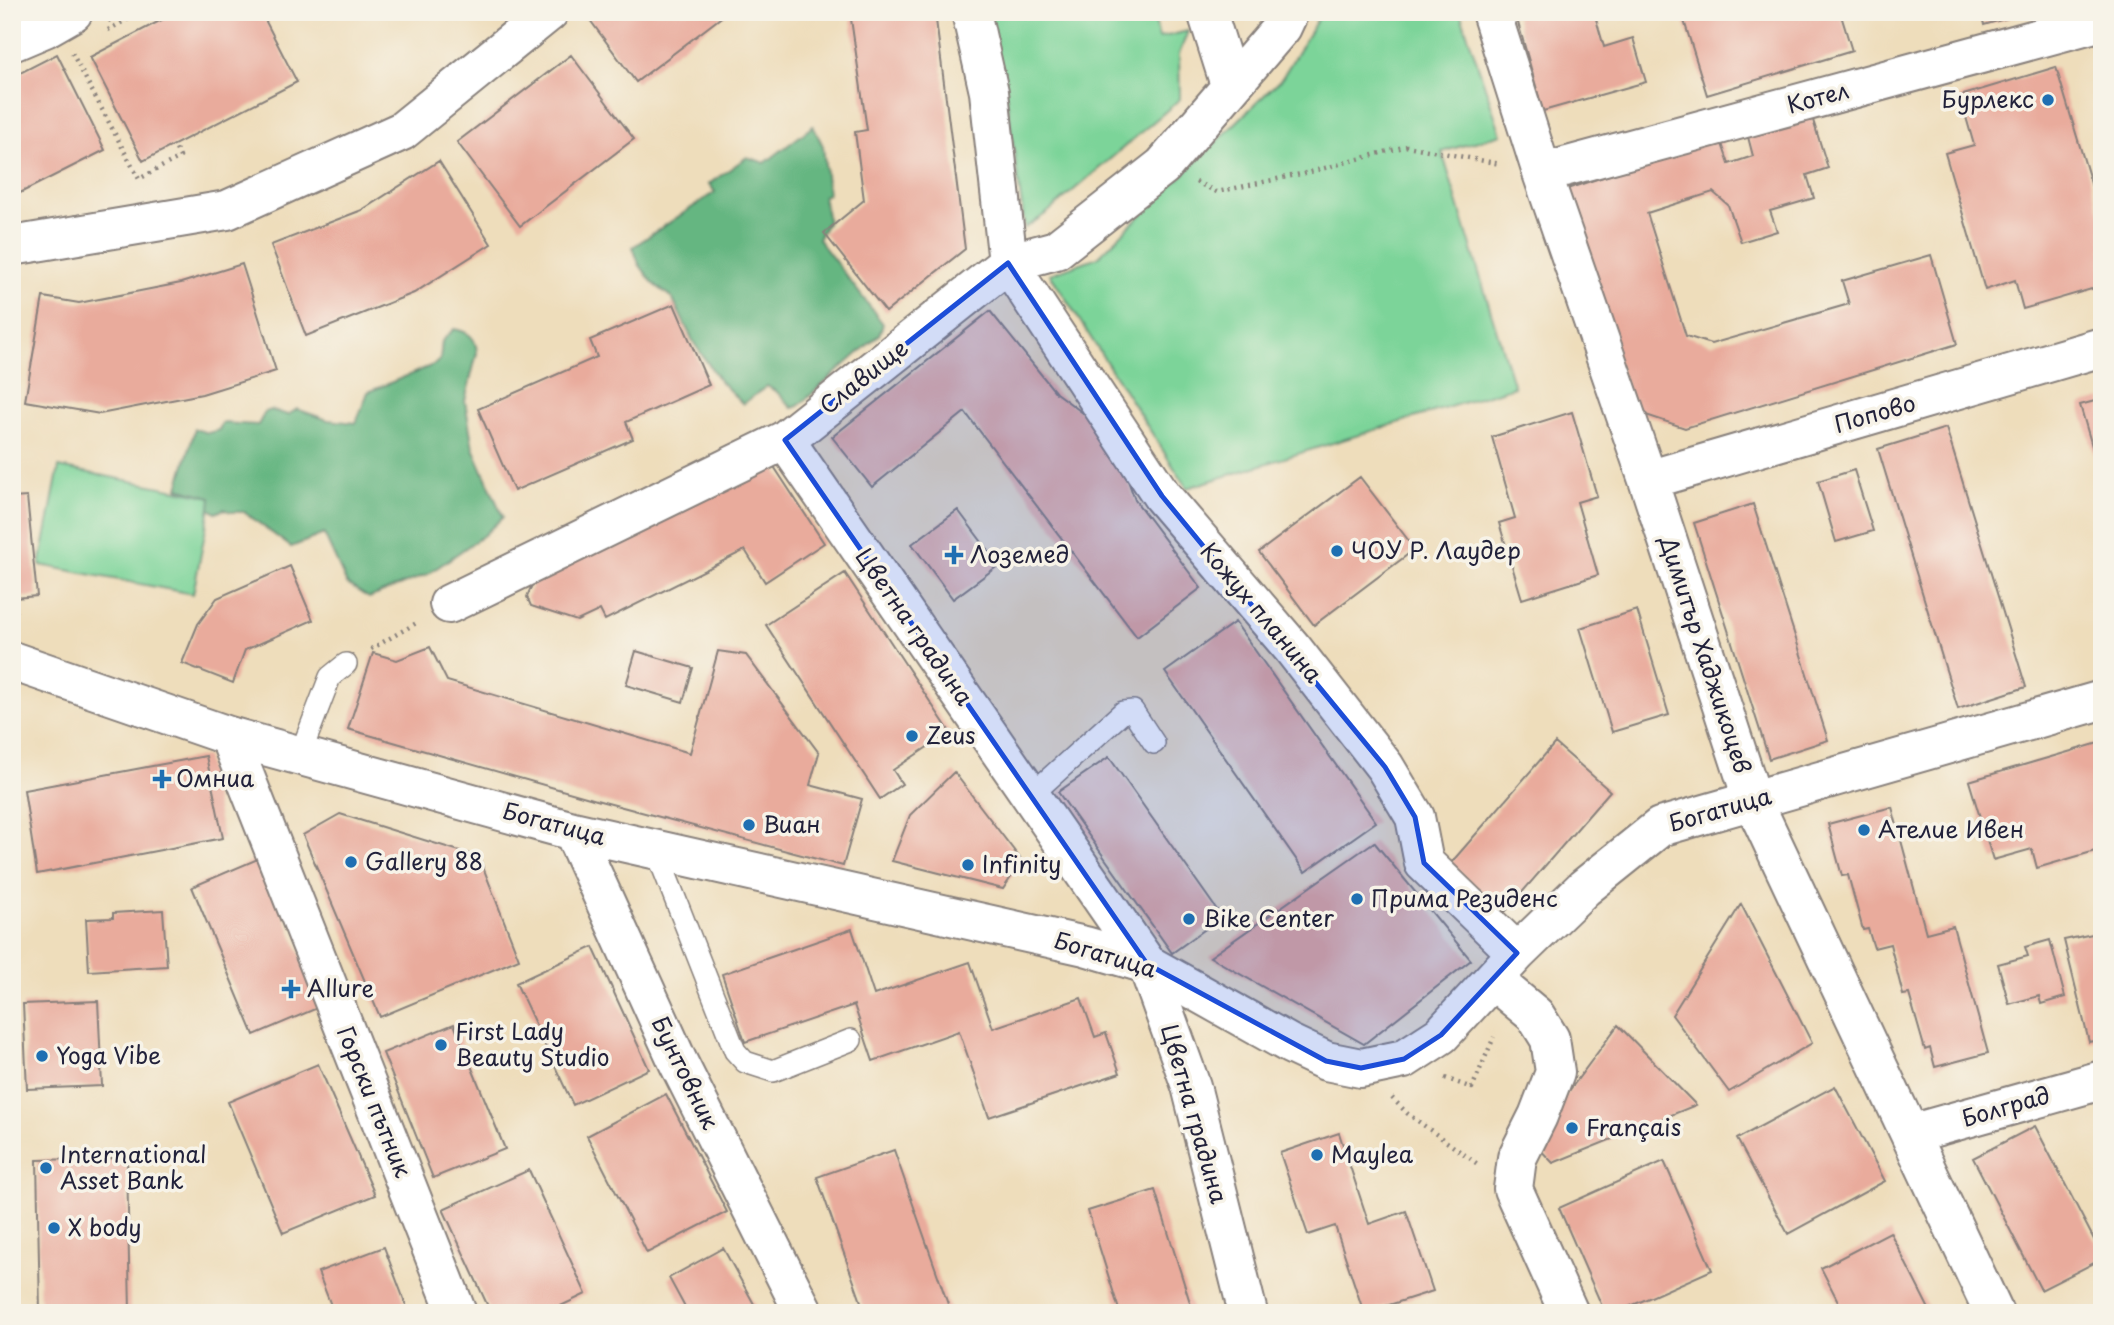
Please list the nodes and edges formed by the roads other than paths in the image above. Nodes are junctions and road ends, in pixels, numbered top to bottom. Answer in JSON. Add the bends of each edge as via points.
{"nodes":[{"id":1,"x":549,"y":12,"type":"edge"},
{"id":2,"x":971,"y":12,"type":"edge"},
{"id":3,"x":1207,"y":12,"type":"edge"},
{"id":4,"x":1289,"y":12,"type":"edge"},
{"id":5,"x":1491,"y":12,"type":"edge"},
{"id":6,"x":2096,"y":27,"type":"edge"},
{"id":7,"x":72,"y":31,"type":"edge"},
{"id":8,"x":12,"y":42,"type":"edge"},
{"id":9,"x":1230,"y":85,"type":"junction"},
{"id":10,"x":1542,"y":173,"type":"junction"},
{"id":11,"x":12,"y":246,"type":"edge"},
{"id":12,"x":1008,"y":263,"type":"junction"},
{"id":13,"x":2102,"y":347,"type":"edge"},
{"id":14,"x":785,"y":439,"type":"junction"},
{"id":15,"x":1648,"y":480,"type":"junction"},
{"id":16,"x":449,"y":604,"type":"road end"},
{"id":17,"x":12,"y":661,"type":"edge"},
{"id":18,"x":346,"y":664,"type":"dead end"},
{"id":19,"x":2102,"y":700,"type":"edge"},
{"id":20,"x":229,"y":736,"type":"junction"},
{"id":21,"x":1154,"y":743,"type":"dead end"},
{"id":22,"x":300,"y":755,"type":"junction"},
{"id":23,"x":1031,"y":796,"type":"junction"},
{"id":24,"x":1753,"y":801,"type":"junction"},
{"id":25,"x":573,"y":831,"type":"junction"},
{"id":26,"x":656,"y":849,"type":"junction"},
{"id":27,"x":1147,"y":964,"type":"junction"},
{"id":28,"x":1505,"y":967,"type":"junction"},
{"id":29,"x":851,"y":1040,"type":"dead end"},
{"id":30,"x":2102,"y":1080,"type":"edge"},
{"id":31,"x":1910,"y":1134,"type":"junction"},
{"id":32,"x":457,"y":1313,"type":"edge"},
{"id":33,"x":804,"y":1313,"type":"edge"},
{"id":34,"x":1248,"y":1313,"type":"edge"},
{"id":35,"x":1569,"y":1313,"type":"edge"},
{"id":36,"x":1994,"y":1313,"type":"edge"}],
"edges":[{"from":1,"to":11,"type":"street","via":[[402,131],[227,210]]},
{"from":2,"to":12,"type":"street","via":[[989,92]]},
{"from":3,"to":9,"type":"street"},
{"from":4,"to":9,"type":"street","name":"Славище"},
{"from":5,"to":10,"type":"street","name":"Димитър Хаджикоцев"},
{"from":6,"to":10,"type":"street","name":"Котел"},
{"from":7,"to":8,"type":"street","via":[[46,29]]},
{"from":9,"to":12,"type":"street","name":"Славище","via":[[1163,166],[1056,250]]},
{"from":10,"to":15,"type":"street","name":"Димитър Хаджикоцев"},
{"from":12,"to":14,"type":"street","name":"Славище"},
{"from":12,"to":28,"type":"street","name":"Кожух планина","via":[[1162,496],[1293,649],[1385,767],[1415,817],[1424,863]]},
{"from":13,"to":15,"type":"street","name":"Попово"},
{"from":14,"to":16,"type":"street","name":"Славище"},
{"from":14,"to":23,"type":"street","name":"Цветна градина"},
{"from":15,"to":24,"type":"street","name":"Димитър Хаджикоцев"},
{"from":17,"to":20,"type":"street","name":"Богатица"},
{"from":18,"to":22,"type":"lane","via":[[330,677]]},
{"from":19,"to":24,"type":"street","name":"Богатица"},
{"from":20,"to":22,"type":"street","name":"Богатица"},
{"from":20,"to":32,"type":"street","name":"Горски пътник"},
{"from":21,"to":23,"type":"lane","via":[[1133,711],[1124,712]]},
{"from":22,"to":25,"type":"street","name":"Богатица"},
{"from":23,"to":27,"type":"street","name":"Цветна градина"},
{"from":24,"to":28,"type":"street","name":"Богатица","via":[[1660,827],[1584,888]]},
{"from":24,"to":31,"type":"street","name":"Димитър Хаджикоцев"},
{"from":25,"to":26,"type":"street","name":"Богатица"},
{"from":25,"to":33,"type":"street","name":"Бунтовник","via":[[678,1062]]},
{"from":26,"to":27,"type":"street","name":"Богатица"},
{"from":26,"to":29,"type":"lane","via":[[735,1051],[745,1062],[774,1071]]},
{"from":27,"to":28,"type":"street","name":"Богатица","via":[[1290,1044],[1326,1061],[1361,1068],[1404,1059],[1441,1035]]},
{"from":27,"to":34,"type":"street","name":"Цветна градина","via":[[1191,1086]]},
{"from":28,"to":35,"type":"street","name":"Кожух планина","via":[[1550,1039],[1555,1072],[1517,1158],[1513,1189]]},
{"from":30,"to":31,"type":"street","name":"Болград"},
{"from":31,"to":36,"type":"street","name":"Димитър Хаджикоцев"}]}
